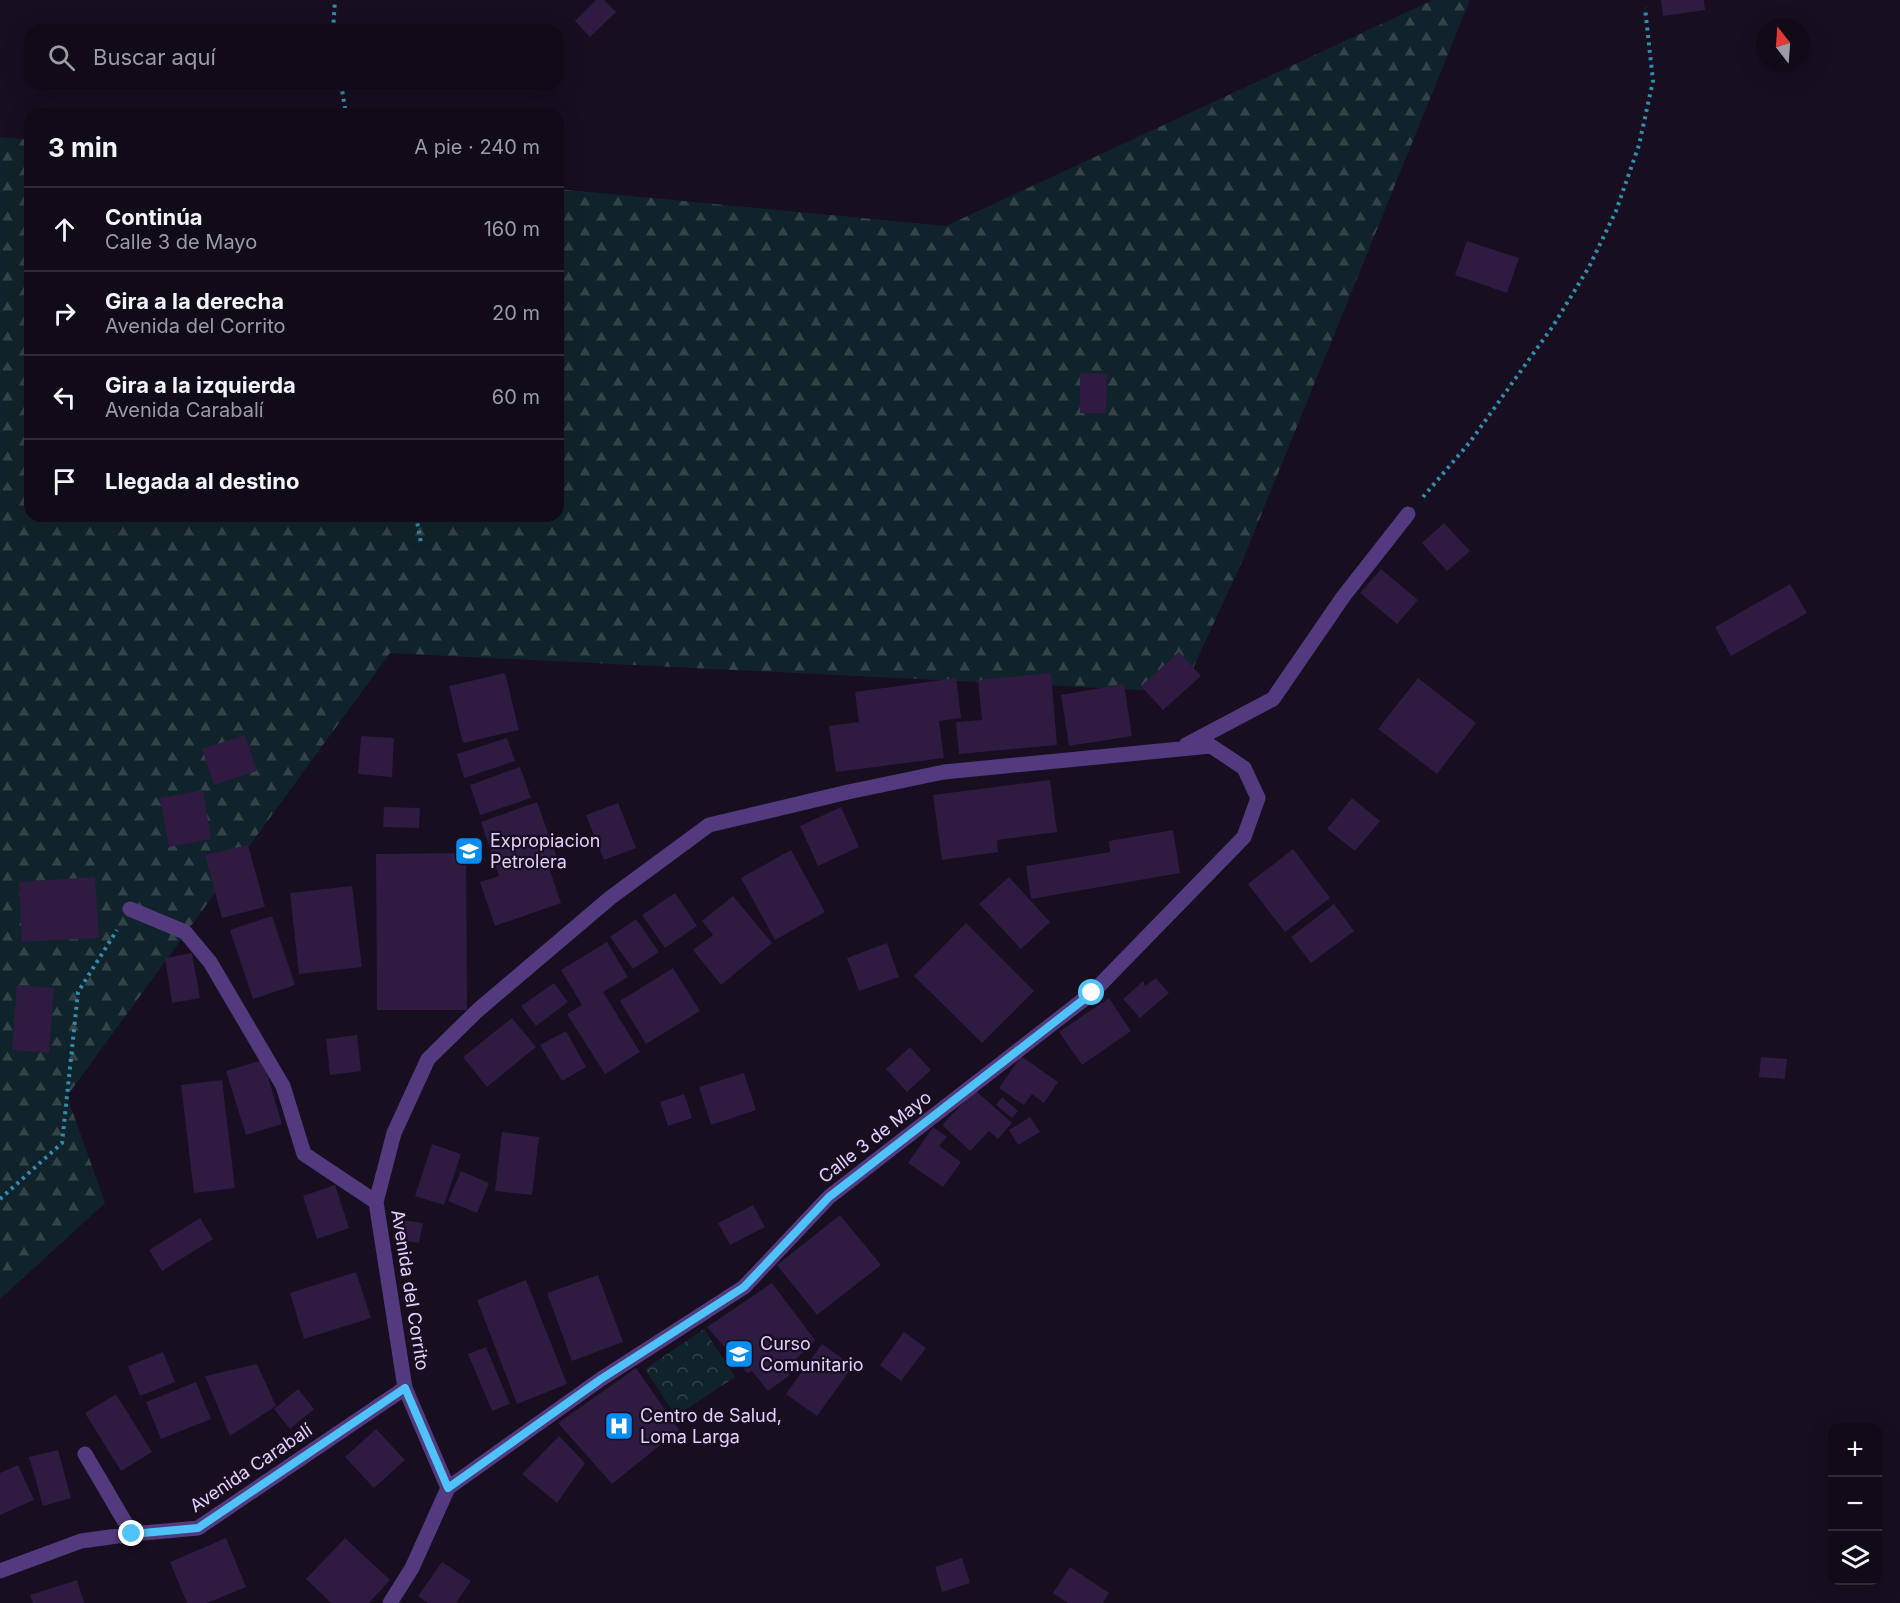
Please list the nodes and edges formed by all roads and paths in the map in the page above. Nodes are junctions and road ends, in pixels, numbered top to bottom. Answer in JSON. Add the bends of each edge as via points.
{"nodes":[{"id":1,"x":335,"y":0,"type":"edge"},
{"id":2,"x":1645,"y":8,"type":"dead end"},
{"id":3,"x":333,"y":24,"type":"edge"},
{"id":4,"x":342,"y":90,"type":"edge"},
{"id":5,"x":345,"y":108,"type":"edge"},
{"id":6,"x":1408,"y":514,"type":"joint"},
{"id":7,"x":417,"y":522,"type":"edge"},
{"id":8,"x":421,"y":543,"type":"dead end"},
{"id":9,"x":1178,"y":749,"type":"junction"},
{"id":10,"x":130,"y":909,"type":"joint"},
{"id":11,"x":0,"y":1199,"type":"edge"},
{"id":12,"x":376,"y":1202,"type":"junction"},
{"id":13,"x":405,"y":1388,"type":"junction"},
{"id":14,"x":86,"y":1454,"type":"dead end"},
{"id":15,"x":448,"y":1488,"type":"junction"},
{"id":16,"x":132,"y":1534,"type":"junction"},
{"id":17,"x":0,"y":1571,"type":"edge"},
{"id":18,"x":390,"y":1603,"type":"edge"}],
"edges":[{"from":1,"to":3,"type":"path"},
{"from":2,"to":6,"type":"path","via":[[1653,81],[1639,145],[1616,211],[1589,267],[1553,326],[1470,442]]},
{"from":4,"to":5,"type":"path"},
{"from":6,"to":9,"type":"street","via":[[1343,597],[1273,699]]},
{"from":7,"to":8,"type":"path"},
{"from":9,"to":12,"type":"street","via":[[944,772],[709,825],[610,898],[478,1010],[428,1059],[394,1133]]},
{"from":9,"to":15,"type":"street","name":"Calle 3 de Mayo","via":[[1211,746],[1244,768],[1258,798],[1244,837],[1092,993],[829,1197],[744,1287],[601,1379]]},
{"from":10,"to":11,"type":"path","via":[[78,992],[62,1143]]},
{"from":10,"to":12,"type":"street","name":"Avenida del Corrito","via":[[186,933],[210,962],[283,1086],[304,1154]]},
{"from":12,"to":13,"type":"street","name":"Avenida del Corrito"},
{"from":13,"to":15,"type":"street","name":"Avenida del Corrito"},
{"from":13,"to":16,"type":"street","name":"Avenida Carabalí","via":[[198,1528]]},
{"from":14,"to":16,"type":"street"},
{"from":15,"to":18,"type":"street","via":[[412,1568]]},
{"from":16,"to":17,"type":"street","name":"Avenida Carabalí","via":[[81,1542]]}]}
